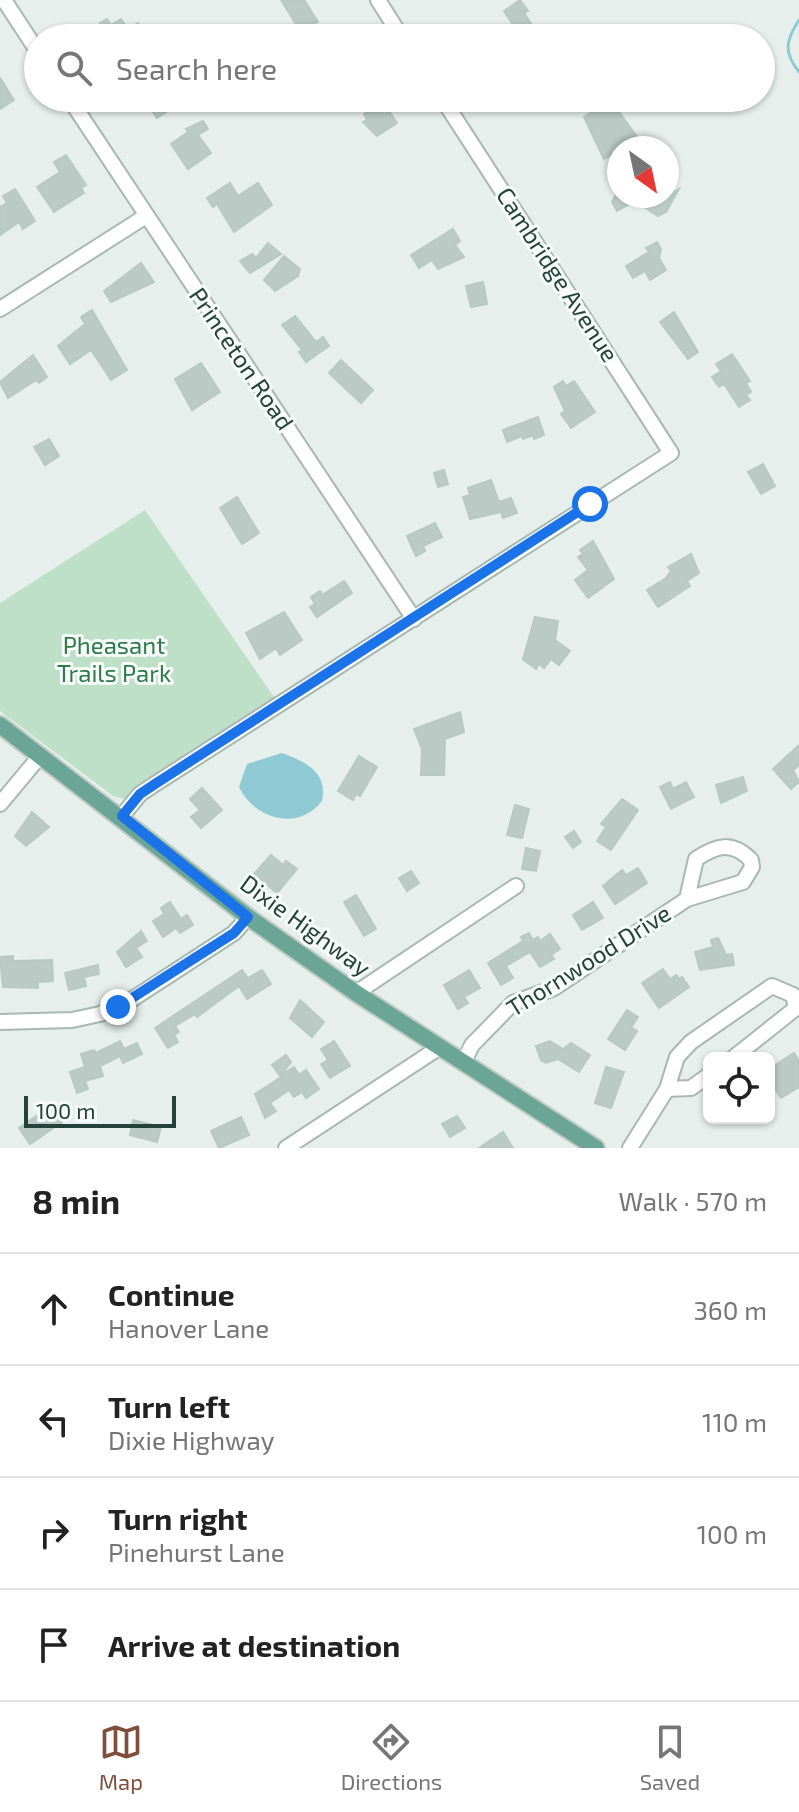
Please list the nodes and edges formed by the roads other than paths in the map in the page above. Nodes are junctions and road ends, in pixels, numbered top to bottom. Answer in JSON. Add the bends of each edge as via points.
{"nodes":[{"id":1,"x":378,"y":0,"type":"edge"},
{"id":2,"x":5,"y":8,"type":"edge"},
{"id":3,"x":393,"y":24,"type":"edge"},
{"id":4,"x":24,"y":33,"type":"edge"},
{"id":5,"x":78,"y":112,"type":"edge"},
{"id":6,"x":451,"y":112,"type":"edge"},
{"id":7,"x":146,"y":216,"type":"junction"},
{"id":8,"x":0,"y":309,"type":"edge"},
{"id":9,"x":414,"y":619,"type":"junction"},
{"id":10,"x":0,"y":725,"type":"edge"},
{"id":11,"x":40,"y":756,"type":"junction"},
{"id":12,"x":0,"y":804,"type":"edge"},
{"id":13,"x":122,"y":816,"type":"junction"},
{"id":14,"x":516,"y":886,"type":"dead end"},
{"id":15,"x":687,"y":899,"type":"junction"},
{"id":16,"x":248,"y":917,"type":"junction"},
{"id":17,"x":356,"y":993,"type":"junction"},
{"id":18,"x":0,"y":1022,"type":"edge"},
{"id":19,"x":440,"y":1047,"type":"junction"},
{"id":20,"x":741,"y":1052,"type":"edge"},
{"id":21,"x":463,"y":1063,"type":"junction"},
{"id":22,"x":703,"y":1079,"type":"edge"},
{"id":23,"x":667,"y":1089,"type":"junction"},
{"id":24,"x":286,"y":1148,"type":"edge"},
{"id":25,"x":596,"y":1148,"type":"edge"},
{"id":26,"x":630,"y":1148,"type":"edge"}],
"edges":[{"from":1,"to":3,"type":"street"},
{"from":2,"to":4,"type":"street"},
{"from":5,"to":7,"type":"street","name":"Princeton Road"},
{"from":6,"to":9,"type":"street","name":"Cambridge Avenue","via":[[671,453]]},
{"from":7,"to":8,"type":"street"},
{"from":7,"to":9,"type":"street","name":"Princeton Road"},
{"from":9,"to":13,"type":"street","via":[[140,794]]},
{"from":10,"to":11,"type":"main road","name":"Dixie Highway"},
{"from":11,"to":12,"type":"street"},
{"from":11,"to":13,"type":"main road","name":"Dixie Highway"},
{"from":13,"to":16,"type":"main road","name":"Dixie Highway"},
{"from":14,"to":17,"type":"street"},
{"from":15,"to":15,"type":"street","name":"Thornwood Drive","via":[[743,882],[751,860],[726,845],[711,849],[696,859]]},
{"from":15,"to":21,"type":"street","name":"Thornwood Drive","via":[[554,988],[513,1003],[472,1045]]},
{"from":16,"to":17,"type":"main road","name":"Dixie Highway"},
{"from":16,"to":18,"type":"street","via":[[234,933],[109,1011],[72,1020]]},
{"from":17,"to":19,"type":"main road","name":"Dixie Highway"},
{"from":19,"to":21,"type":"main road","name":"Dixie Highway"},
{"from":19,"to":24,"type":"street"},
{"from":20,"to":23,"type":"street","via":[[796,1008],[793,995],[772,986],[691,1042],[677,1057]]},
{"from":21,"to":25,"type":"main road","name":"Dixie Highway"},
{"from":22,"to":23,"type":"street","via":[[691,1088]]},
{"from":23,"to":26,"type":"street"}]}
